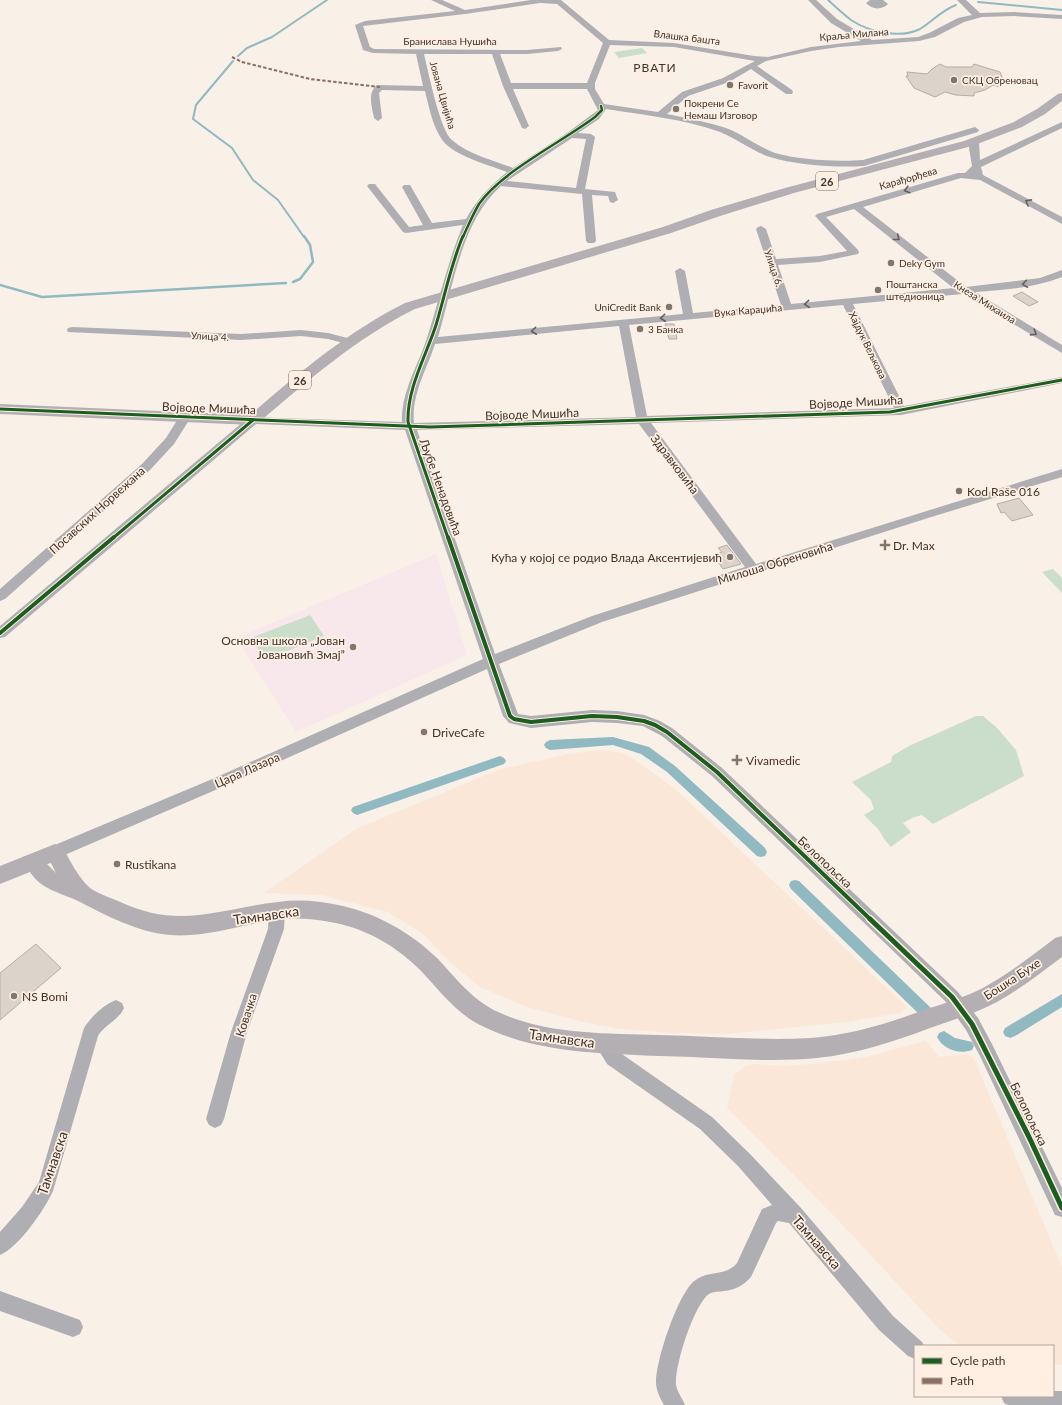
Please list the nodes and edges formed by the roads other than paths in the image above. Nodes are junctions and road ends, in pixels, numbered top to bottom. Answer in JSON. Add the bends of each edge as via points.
{"nodes":[{"id":1,"x":435,"y":0,"type":"edge"},
{"id":2,"x":812,"y":0,"type":"edge"},
{"id":3,"x":961,"y":0,"type":"edge"},
{"id":4,"x":563,"y":1,"type":"edge"},
{"id":5,"x":465,"y":12,"type":"junction"},
{"id":6,"x":977,"y":15,"type":"junction"},
{"id":7,"x":1062,"y":17,"type":"edge"},
{"id":8,"x":607,"y":42,"type":"junction"},
{"id":9,"x":869,"y":42,"type":"junction"},
{"id":10,"x":558,"y":49,"type":"dead end"},
{"id":11,"x":420,"y":52,"type":"junction"},
{"id":12,"x":495,"y":52,"type":"junction"},
{"id":13,"x":764,"y":59,"type":"junction"},
{"id":14,"x":752,"y":66,"type":"junction"},
{"id":15,"x":507,"y":86,"type":"junction"},
{"id":16,"x":591,"y":86,"type":"junction"},
{"id":17,"x":429,"y":89,"type":"junction"},
{"id":18,"x":789,"y":92,"type":"dead end"},
{"id":19,"x":1062,"y":96,"type":"edge"},
{"id":20,"x":601,"y":106,"type":"junction"},
{"id":21,"x":660,"y":115,"type":"junction"},
{"id":22,"x":378,"y":118,"type":"dead end"},
{"id":23,"x":525,"y":126,"type":"dead end"},
{"id":24,"x":1062,"y":126,"type":"edge"},
{"id":25,"x":572,"y":135,"type":"junction"},
{"id":26,"x":975,"y":145,"type":"junction"},
{"id":27,"x":996,"y":156,"type":"junction"},
{"id":28,"x":976,"y":167,"type":"junction"},
{"id":29,"x":515,"y":172,"type":"junction"},
{"id":30,"x":968,"y":175,"type":"junction"},
{"id":31,"x":982,"y":177,"type":"junction"},
{"id":32,"x":499,"y":183,"type":"junction"},
{"id":33,"x":372,"y":186,"type":"dead end"},
{"id":34,"x":407,"y":187,"type":"dead end"},
{"id":35,"x":583,"y":192,"type":"junction"},
{"id":36,"x":613,"y":200,"type":"dead end"},
{"id":37,"x":855,"y":205,"type":"junction"},
{"id":38,"x":470,"y":221,"type":"junction"},
{"id":39,"x":1062,"y":221,"type":"edge"},
{"id":40,"x":429,"y":227,"type":"junction"},
{"id":41,"x":761,"y":229,"type":"dead end"},
{"id":42,"x":591,"y":241,"type":"dead end"},
{"id":43,"x":772,"y":262,"type":"junction"},
{"id":44,"x":680,"y":271,"type":"dead end"},
{"id":45,"x":1062,"y":273,"type":"edge"},
{"id":46,"x":965,"y":290,"type":"junction"},
{"id":47,"x":445,"y":295,"type":"junction"},
{"id":48,"x":846,"y":301,"type":"junction"},
{"id":49,"x":787,"y":306,"type":"junction"},
{"id":50,"x":688,"y":315,"type":"junction"},
{"id":51,"x":623,"y":322,"type":"junction"},
{"id":52,"x":72,"y":330,"type":"dead end"},
{"id":53,"x":347,"y":341,"type":"junction"},
{"id":54,"x":432,"y":341,"type":"junction"},
{"id":55,"x":1062,"y":350,"type":"edge"},
{"id":56,"x":1062,"y":380,"type":"edge"},
{"id":57,"x":0,"y":409,"type":"edge"},
{"id":58,"x":901,"y":411,"type":"junction"},
{"id":59,"x":185,"y":417,"type":"junction"},
{"id":60,"x":253,"y":420,"type":"junction"},
{"id":61,"x":642,"y":420,"type":"junction"},
{"id":62,"x":410,"y":427,"type":"junction"},
{"id":63,"x":1062,"y":473,"type":"edge"},
{"id":64,"x":754,"y":570,"type":"junction"},
{"id":65,"x":0,"y":596,"type":"edge"},
{"id":66,"x":0,"y":633,"type":"edge"},
{"id":67,"x":492,"y":661,"type":"junction"},
{"id":68,"x":55,"y":852,"type":"junction"},
{"id":69,"x":34,"y":861,"type":"junction"},
{"id":70,"x":0,"y":876,"type":"edge"},
{"id":71,"x":81,"y":892,"type":"junction"},
{"id":72,"x":277,"y":911,"type":"junction"},
{"id":73,"x":1062,"y":945,"type":"edge"},
{"id":74,"x":116,"y":1008,"type":"dead end"},
{"id":75,"x":960,"y":1008,"type":"junction"},
{"id":76,"x":604,"y":1044,"type":"junction"},
{"id":77,"x":215,"y":1119,"type":"dead end"},
{"id":78,"x":1062,"y":1208,"type":"edge"},
{"id":79,"x":794,"y":1215,"type":"junction"},
{"id":80,"x":0,"y":1246,"type":"edge"},
{"id":81,"x":0,"y":1301,"type":"edge"},
{"id":82,"x":73,"y":1327,"type":"dead end"},
{"id":83,"x":914,"y":1348,"type":"edge"},
{"id":84,"x":1015,"y":1397,"type":"edge"},
{"id":85,"x":1062,"y":1401,"type":"edge"},
{"id":86,"x":1041,"y":1404,"type":"edge"},
{"id":87,"x":675,"y":1405,"type":"edge"}],
"edges":[{"from":1,"to":5,"type":"street"},
{"from":2,"to":9,"type":"street","via":[[834,21]]},
{"from":3,"to":6,"type":"street"},
{"from":4,"to":5,"type":"street","via":[[540,1]]},
{"from":4,"to":8,"type":"street"},
{"from":5,"to":11,"type":"street","name":"Бранислава Нушића","via":[[365,23],[359,26],[368,50]]},
{"from":6,"to":7,"type":"street","name":"Краља Милана"},
{"from":6,"to":9,"type":"street","name":"Краља Милана","via":[[959,20],[919,39]]},
{"from":8,"to":13,"type":"street","name":"Влашка башта","via":[[674,45]]},
{"from":8,"to":16,"type":"street"},
{"from":9,"to":13,"type":"street","name":"Краља Милана","via":[[811,49]]},
{"from":10,"to":12,"type":"street","name":"Бранислава Нушића"},
{"from":11,"to":12,"type":"street","name":"Бранислава Нушића"},
{"from":11,"to":17,"type":"street","name":"Јована Цвијића"},
{"from":12,"to":15,"type":"street"},
{"from":13,"to":14,"type":"street","name":"Краља Милана"},
{"from":14,"to":18,"type":"street"},
{"from":14,"to":21,"type":"street","name":"Краља Милана","via":[[726,80],[685,94]]},
{"from":15,"to":16,"type":"street"},
{"from":15,"to":23,"type":"street"},
{"from":16,"to":20,"type":"street"},
{"from":17,"to":22,"type":"street","via":[[380,87],[375,93]]},
{"from":17,"to":29,"type":"street","name":"Јована Цвијића","via":[[441,131],[447,141]]},
{"from":19,"to":26,"type":"main road","number":"26","via":[[1043,111]]},
{"from":20,"to":21,"type":"street"},
{"from":20,"to":25,"type":"street","name":"Љубе Ненадовића","via":[[602,110],[598,115]]},
{"from":21,"to":26,"type":"street","via":[[720,129],[754,148],[797,160],[864,163]]},
{"from":24,"to":27,"type":"street"},
{"from":25,"to":29,"type":"street","name":"Љубе Ненадовића"},
{"from":25,"to":35,"type":"street","via":[[591,137],[586,153]]},
{"from":26,"to":27,"type":"street","via":[[985,156]]},
{"from":26,"to":28,"type":"street"},
{"from":26,"to":47,"type":"main road","number":"26","via":[[956,147],[864,170],[709,214],[667,230]]},
{"from":27,"to":28,"type":"street"},
{"from":28,"to":30,"type":"street"},
{"from":28,"to":31,"type":"street"},
{"from":29,"to":32,"type":"street","name":"Љубе Ненадовића"},
{"from":30,"to":31,"type":"street","name":"Карађорђева"},
{"from":30,"to":37,"type":"street","name":"Карађорђева","one_way":true,"via":[[952,177]]},
{"from":39,"to":31,"type":"street","name":"Карађорђева","one_way":true},
{"from":32,"to":35,"type":"street"},
{"from":32,"to":38,"type":"street","name":"Љубе Ненадовића","via":[[482,200]]},
{"from":33,"to":40,"type":"street","via":[[404,229]]},
{"from":34,"to":40,"type":"street"},
{"from":35,"to":36,"type":"street","via":[[612,194]]},
{"from":35,"to":42,"type":"street"},
{"from":37,"to":43,"type":"street","name":"Карађорђева","via":[[820,218],[854,252],[820,259]]},
{"from":37,"to":46,"type":"street","name":"Кнеза Михаила","one_way":true},
{"from":38,"to":40,"type":"street"},
{"from":38,"to":47,"type":"street","name":"Љубе Ненадовића"},
{"from":41,"to":43,"type":"street","name":"Улица 6."},
{"from":43,"to":49,"type":"street","name":"Улица 6."},
{"from":44,"to":50,"type":"street"},
{"from":45,"to":46,"type":"street","name":"Вука Караџића","one_way":true,"via":[[1029,284]]},
{"from":46,"to":48,"type":"street","name":"Вука Караџића"},
{"from":46,"to":55,"type":"street","name":"Кнеза Михаила","one_way":true},
{"from":47,"to":53,"type":"main road","number":"26","via":[[395,312]]},
{"from":47,"to":54,"type":"street","name":"Љубе Ненадовића"},
{"from":48,"to":49,"type":"street","name":"Вука Караџића","one_way":true},
{"from":48,"to":58,"type":"street","name":"Хајдук Вељкова"},
{"from":49,"to":50,"type":"street","name":"Вука Караџића"},
{"from":50,"to":51,"type":"street","name":"Вука Караџића","one_way":true},
{"from":51,"to":54,"type":"street","name":"Вука Караџића","one_way":true},
{"from":51,"to":61,"type":"street","name":"Здравковића"},
{"from":52,"to":53,"type":"street","name":"Улица 4.","via":[[241,337],[301,333]]},
{"from":53,"to":60,"type":"main road","number":"26"},
{"from":54,"to":62,"type":"street","name":"Љубе Ненадовића","via":[[412,395],[407,418]]},
{"from":56,"to":58,"type":"street","name":"Војводе Мишића"},
{"from":57,"to":59,"type":"main road","name":"Војводе Мишића"},
{"from":58,"to":61,"type":"street","name":"Војводе Мишића"},
{"from":59,"to":60,"type":"main road","name":"Војводе Мишића"},
{"from":59,"to":65,"type":"street","name":"Посавских Норвежана","via":[[170,441],[146,467]]},
{"from":60,"to":62,"type":"street","name":"Војводе Мишића"},
{"from":60,"to":66,"type":"street"},
{"from":61,"to":62,"type":"street","name":"Војводе Мишића"},
{"from":61,"to":64,"type":"street","name":"Здравковића"},
{"from":62,"to":67,"type":"street","name":"Љубе Ненадовића"},
{"from":63,"to":64,"type":"street","name":"Милоша Обреновића"},
{"from":64,"to":67,"type":"street","name":"Милоша Обреновића","via":[[622,610]]},
{"from":67,"to":68,"type":"street","name":"Цара Лазара","via":[[216,784]]},
{"from":67,"to":75,"type":"street","name":"Белопољска","via":[[510,716],[514,720],[531,722],[617,716],[644,721],[667,732],[717,772],[944,988]]},
{"from":68,"to":69,"type":"main road","name":"Цара Лазара"},
{"from":68,"to":71,"type":"main road","via":[[66,873]]},
{"from":69,"to":70,"type":"main road","name":"Цара Лазара"},
{"from":69,"to":71,"type":"main road","name":"Тамнавска","via":[[49,881]]},
{"from":71,"to":72,"type":"main road","name":"Тамнавска","via":[[135,919],[170,926],[218,922]]},
{"from":72,"to":76,"type":"main road","name":"Тамнавска","via":[[335,913],[367,923],[400,940],[428,964],[459,999],[484,1016],[512,1029],[539,1037]]},
{"from":72,"to":77,"type":"street","name":"Ковачка","via":[[276,929],[239,1032]]},
{"from":73,"to":75,"type":"main road","name":"Бошка Бухе","via":[[999,990]]},
{"from":74,"to":80,"type":"street","name":"Тамнавска","via":[[95,1025],[90,1034],[51,1175],[40,1199]]},
{"from":75,"to":76,"type":"main road","name":"Бошка Бухе","via":[[891,1032],[828,1046],[792,1049]]},
{"from":75,"to":78,"type":"street","name":"Белопољска","via":[[972,1024],[1030,1136]]},
{"from":76,"to":79,"type":"street","name":"Тамнавска","via":[[613,1058],[706,1123]]},
{"from":79,"to":83,"type":"street","name":"Тамнавска","via":[[886,1323]]},
{"from":79,"to":87,"type":"street","via":[[778,1212],[768,1216],[738,1278],[706,1284],[692,1298],[666,1371],[667,1391]]},
{"from":81,"to":82,"type":"street"},
{"from":84,"to":86,"type":"street"},
{"from":85,"to":86,"type":"street"}]}
